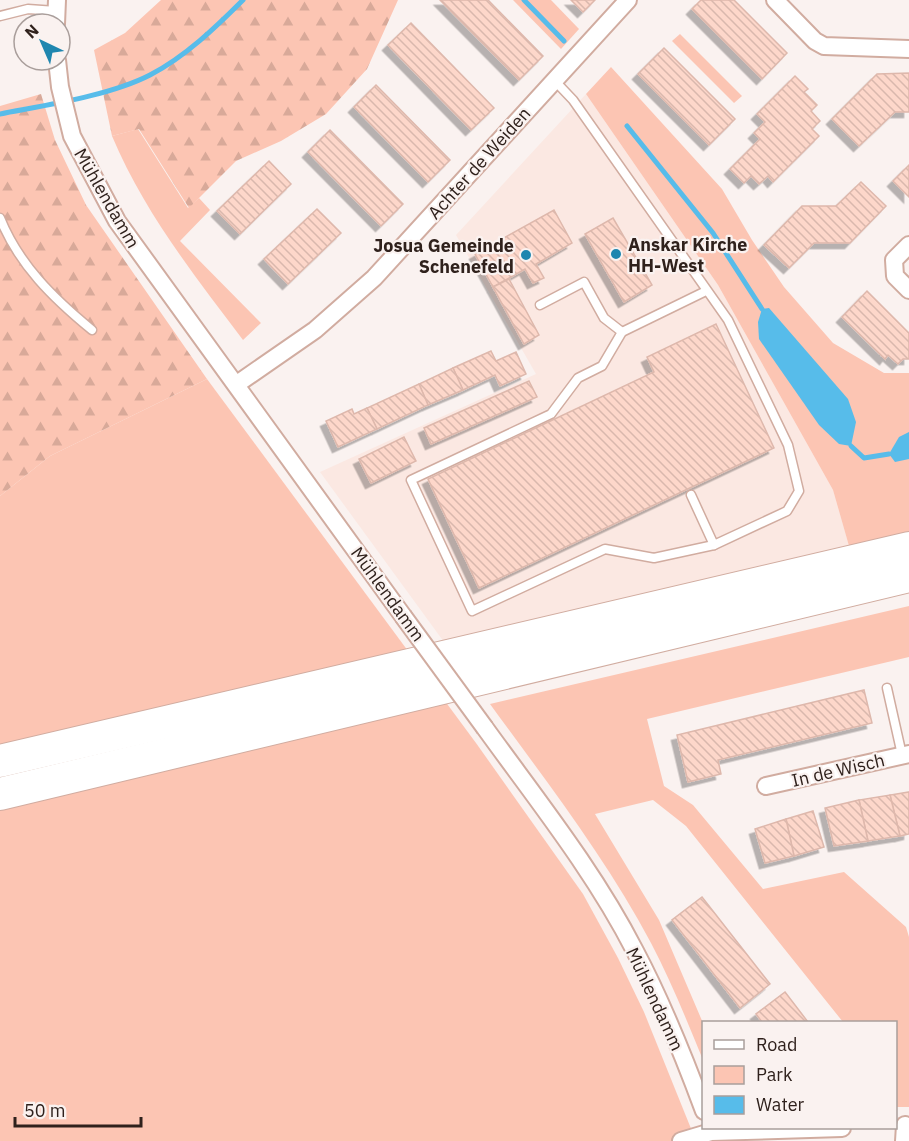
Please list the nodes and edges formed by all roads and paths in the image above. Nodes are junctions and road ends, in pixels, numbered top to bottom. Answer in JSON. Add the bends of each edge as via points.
{"nodes":[{"id":1,"x":628,"y":0,"type":"edge"},
{"id":2,"x":775,"y":0,"type":"edge"},
{"id":3,"x":16,"y":12,"type":"edge"},
{"id":4,"x":56,"y":12,"type":"edge"},
{"id":5,"x":909,"y":49,"type":"edge"},
{"id":6,"x":58,"y":72,"type":"edge"},
{"id":7,"x":554,"y":80,"type":"junction"},
{"id":8,"x":0,"y":218,"type":"edge"},
{"id":9,"x":909,"y":245,"type":"edge"},
{"id":10,"x":909,"y":290,"type":"edge"},
{"id":11,"x":706,"y":291,"type":"junction"},
{"id":12,"x":540,"y":305,"type":"dead end"},
{"id":13,"x":92,"y":330,"type":"dead end"},
{"id":14,"x":622,"y":332,"type":"junction"},
{"id":15,"x":237,"y":384,"type":"junction"},
{"id":16,"x":691,"y":495,"type":"dead end"},
{"id":17,"x":714,"y":545,"type":"junction"},
{"id":18,"x":909,"y":548,"type":"edge"},
{"id":19,"x":909,"y":576,"type":"edge"},
{"id":20,"x":887,"y":688,"type":"dead end"},
{"id":21,"x":905,"y":754,"type":"edge"},
{"id":22,"x":0,"y":761,"type":"edge"},
{"id":23,"x":766,"y":786,"type":"dead end"},
{"id":24,"x":0,"y":794,"type":"edge"},
{"id":25,"x":702,"y":1106,"type":"edge"},
{"id":26,"x":820,"y":1129,"type":"edge"},
{"id":27,"x":712,"y":1134,"type":"edge"},
{"id":28,"x":681,"y":1141,"type":"edge"}],
"edges":[{"from":1,"to":7,"type":"street","name":"Achter de Weiden"},
{"from":2,"to":5,"type":"street","via":[[824,46]]},
{"from":3,"to":4,"type":"lane"},
{"from":6,"to":15,"type":"street","name":"Mühlendamm","via":[[72,136],[117,221]]},
{"from":7,"to":11,"type":"lane","via":[[579,108]]},
{"from":7,"to":15,"type":"street","name":"Achter de Weiden","via":[[349,303]]},
{"from":8,"to":13,"type":"lane","via":[[10,242],[53,298]]},
{"from":9,"to":10,"type":"street","via":[[894,260],[895,276]]},
{"from":11,"to":14,"type":"lane"},
{"from":11,"to":17,"type":"lane","via":[[728,320],[788,445],[799,491],[787,511]]},
{"from":12,"to":14,"type":"lane","via":[[584,282],[604,318]]},
{"from":14,"to":17,"type":"lane","via":[[603,366],[578,378],[551,414],[411,480],[472,610],[604,549],[654,558]]},
{"from":15,"to":25,"type":"street","name":"Mühlendamm","bridge":true,"via":[[572,849],[635,950]]},
{"from":16,"to":17,"type":"lane"},
{"from":18,"to":22,"type":"highway"},
{"from":19,"to":24,"type":"highway"},
{"from":20,"to":21,"type":"lane"},
{"from":21,"to":23,"type":"street","name":"In de Wisch"},
{"from":26,"to":27,"type":"street"},
{"from":27,"to":28,"type":"street"}]}
